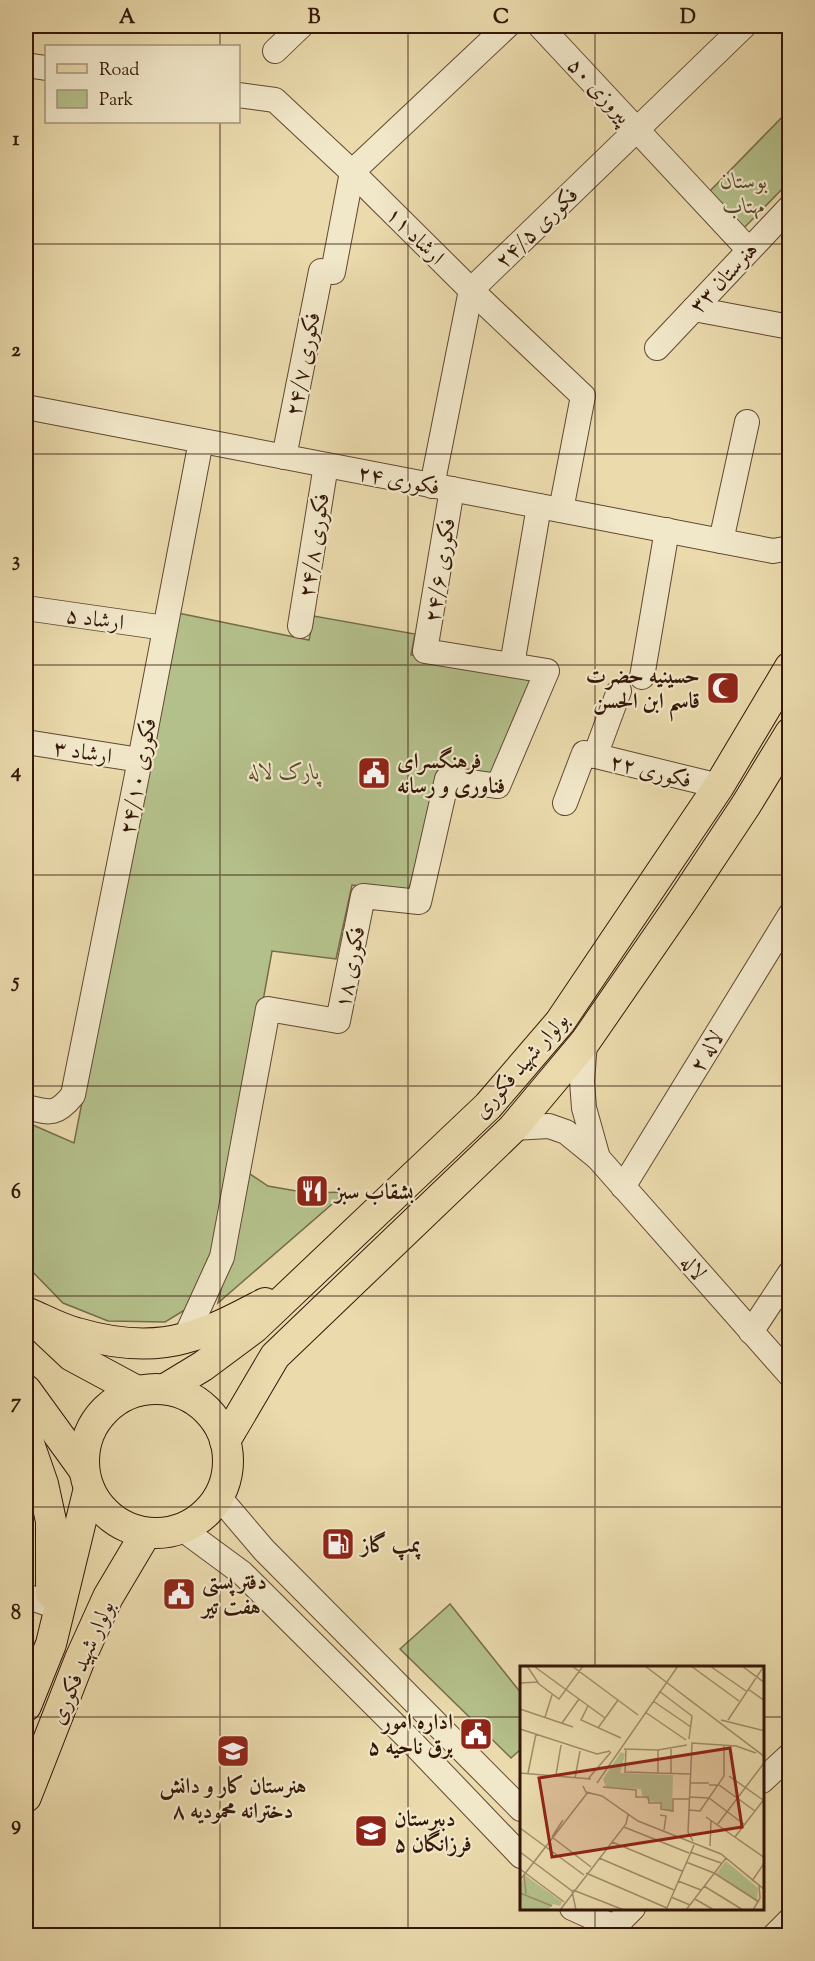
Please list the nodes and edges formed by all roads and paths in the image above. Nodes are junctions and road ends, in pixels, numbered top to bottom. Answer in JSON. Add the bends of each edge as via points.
{"nodes":[{"id":1,"x":301,"y":26,"type":"edge"},
{"id":2,"x":507,"y":26,"type":"edge"},
{"id":3,"x":540,"y":26,"type":"edge"},
{"id":4,"x":744,"y":26,"type":"edge"},
{"id":5,"x":275,"y":51,"type":"dead end"},
{"id":6,"x":26,"y":65,"type":"edge"},
{"id":7,"x":45,"y":68,"type":"edge"},
{"id":8,"x":240,"y":95,"type":"edge"},
{"id":9,"x":636,"y":129,"type":"junction"},
{"id":10,"x":352,"y":172,"type":"junction"},
{"id":11,"x":789,"y":207,"type":"edge"},
{"id":12,"x":749,"y":250,"type":"junction"},
{"id":13,"x":471,"y":290,"type":"junction"},
{"id":14,"x":694,"y":309,"type":"junction"},
{"id":15,"x":789,"y":327,"type":"edge"},
{"id":16,"x":657,"y":348,"type":"dead end"},
{"id":17,"x":26,"y":407,"type":"edge"},
{"id":18,"x":747,"y":422,"type":"dead end"},
{"id":19,"x":201,"y":441,"type":"junction"},
{"id":20,"x":284,"y":457,"type":"junction"},
{"id":21,"x":326,"y":465,"type":"junction"},
{"id":22,"x":442,"y":487,"type":"junction"},
{"id":23,"x":550,"y":508,"type":"junction"},
{"id":24,"x":667,"y":530,"type":"junction"},
{"id":25,"x":721,"y":541,"type":"junction"},
{"id":26,"x":784,"y":555,"type":"edge"},
{"id":27,"x":26,"y":608,"type":"edge"},
{"id":28,"x":300,"y":626,"type":"dead end"},
{"id":29,"x":165,"y":628,"type":"junction"},
{"id":30,"x":512,"y":665,"type":"junction"},
{"id":31,"x":789,"y":667,"type":"edge"},
{"id":32,"x":642,"y":677,"type":"dead end"},
{"id":33,"x":619,"y":691,"type":"dead end"},
{"id":34,"x":789,"y":733,"type":"edge"},
{"id":35,"x":26,"y":742,"type":"edge"},
{"id":36,"x":590,"y":755,"type":"junction"},
{"id":37,"x":140,"y":760,"type":"junction"},
{"id":38,"x":719,"y":786,"type":"junction"},
{"id":39,"x":565,"y":803,"type":"dead end"},
{"id":40,"x":789,"y":915,"type":"edge"},
{"id":41,"x":585,"y":1042,"type":"junction"},
{"id":42,"x":26,"y":1107,"type":"edge"},
{"id":43,"x":513,"y":1128,"type":"junction"},
{"id":44,"x":598,"y":1158,"type":"junction"},
{"id":45,"x":623,"y":1187,"type":"junction"},
{"id":46,"x":789,"y":1273,"type":"edge"},
{"id":47,"x":300,"y":1285,"type":"junction"},
{"id":48,"x":26,"y":1312,"type":"edge"},
{"id":49,"x":254,"y":1328,"type":"junction"},
{"id":50,"x":751,"y":1332,"type":"junction"},
{"id":51,"x":185,"y":1338,"type":"junction"},
{"id":52,"x":274,"y":1356,"type":"junction"},
{"id":53,"x":789,"y":1375,"type":"edge"},
{"id":54,"x":26,"y":1390,"type":"edge"},
{"id":55,"x":151,"y":1390,"type":"junction"},
{"id":56,"x":26,"y":1435,"type":"edge"},
{"id":57,"x":225,"y":1441,"type":"junction"},
{"id":58,"x":86,"y":1479,"type":"junction"},
{"id":59,"x":218,"y":1496,"type":"junction"},
{"id":60,"x":181,"y":1528,"type":"junction"},
{"id":61,"x":146,"y":1533,"type":"junction"},
{"id":62,"x":38,"y":1601,"type":"edge"},
{"id":63,"x":51,"y":1644,"type":"junction"},
{"id":64,"x":26,"y":1706,"type":"edge"},
{"id":65,"x":432,"y":1718,"type":"junction"},
{"id":66,"x":409,"y":1739,"type":"junction"},
{"id":67,"x":789,"y":1755,"type":"edge"},
{"id":68,"x":764,"y":1779,"type":"edge"},
{"id":69,"x":26,"y":1797,"type":"edge"},
{"id":70,"x":520,"y":1808,"type":"edge"},
{"id":71,"x":520,"y":1855,"type":"edge"},
{"id":72,"x":577,"y":1910,"type":"edge"},
{"id":73,"x":631,"y":1910,"type":"edge"},
{"id":74,"x":789,"y":1920,"type":"edge"},
{"id":75,"x":614,"y":1924,"type":"edge"},
{"id":76,"x":774,"y":1935,"type":"edge"}],
"edges":[{"from":1,"to":5,"type":"street"},
{"from":2,"to":10,"type":"street"},
{"from":3,"to":9,"type":"street","name":"پیروزی ۵۰"},
{"from":4,"to":9,"type":"street","name":"فکوری ۲۴/۵"},
{"from":6,"to":7,"type":"street"},
{"from":8,"to":10,"type":"street","name":"ارشاد ۱۱","via":[[274,100]]},
{"from":9,"to":12,"type":"street","name":"پیروزی ۵۰"},
{"from":9,"to":13,"type":"street","name":"فکوری ۲۴/۵"},
{"from":10,"to":13,"type":"street","name":"ارشاد ۱۱"},
{"from":10,"to":20,"type":"street","name":"فکوری ۲۴/۷"},
{"from":11,"to":12,"type":"street","name":"هنرستان ۳۳"},
{"from":12,"to":14,"type":"street","name":"هنرستان ۳۳"},
{"from":13,"to":22,"type":"street"},
{"from":13,"to":23,"type":"street","name":"ارشاد ۱۱","via":[[583,396]]},
{"from":14,"to":15,"type":"street"},
{"from":14,"to":16,"type":"street","name":"هنرستان ۳۳"},
{"from":17,"to":19,"type":"street","name":"فکوری ۲۴"},
{"from":18,"to":25,"type":"street"},
{"from":19,"to":20,"type":"street","name":"فکوری ۲۴"},
{"from":19,"to":29,"type":"street","name":"فکوری ۲۴/۱۰"},
{"from":20,"to":21,"type":"street","name":"فکوری ۲۴"},
{"from":21,"to":22,"type":"street","name":"فکوری ۲۴"},
{"from":21,"to":28,"type":"street","name":"فکوری ۲۴/۸"},
{"from":22,"to":23,"type":"street","name":"فکوری ۲۴"},
{"from":22,"to":30,"type":"street","name":"فکوری ۲۴/۶","via":[[425,651]]},
{"from":23,"to":24,"type":"street","name":"فکوری ۲۴"},
{"from":23,"to":30,"type":"street"},
{"from":24,"to":25,"type":"street","name":"فکوری ۲۴"},
{"from":24,"to":32,"type":"street"},
{"from":25,"to":26,"type":"street","name":"فکوری ۲۴"},
{"from":27,"to":29,"type":"street","name":"ارشاد ۵"},
{"from":29,"to":37,"type":"street","name":"فکوری ۲۴/۱۰"},
{"from":30,"to":51,"type":"street","name":"فکوری ١٨","via":[[547,671],[498,786],[447,779],[419,902],[363,896],[338,1021],[268,1009],[222,1257]]},
{"from":31,"to":38,"type":"main road","name":"بولوار شهید فکوری"},
{"from":33,"to":36,"type":"street"},
{"from":34,"to":41,"type":"main road","name":"بولوار شهید فکوری","via":[[746,805]]},
{"from":35,"to":37,"type":"street","name":"ارشاد ۳"},
{"from":36,"to":38,"type":"street","name":"فکوری ۲۲"},
{"from":36,"to":39,"type":"street"},
{"from":37,"to":42,"type":"street","name":"فکوری ۲۴/۱۰","via":[[73,1095],[63,1108],[48,1112]]},
{"from":38,"to":47,"type":"main road","name":"بولوار شهید فکوری","via":[[560,1022],[488,1106]]},
{"from":40,"to":45,"type":"street","name":"لاله ۲"},
{"from":41,"to":43,"type":"main road","name":"بولوار شهید فکوری"},
{"from":41,"to":44,"type":"street","name":"لاله","via":[[584,1108]]},
{"from":43,"to":44,"type":"street","name":"لاله","via":[[549,1126],[566,1132]]},
{"from":43,"to":52,"type":"main road","name":"بولوار شهید فکوری"},
{"from":44,"to":45,"type":"street","name":"لاله"},
{"from":45,"to":50,"type":"street","name":"لاله"},
{"from":46,"to":50,"type":"street"},
{"from":47,"to":49,"type":"main road","name":"بولوار شهید فکوری"},
{"from":47,"to":51,"type":"main road","via":[[237,1318]]},
{"from":48,"to":51,"type":"main road","via":[[75,1333],[113,1341],[150,1344]]},
{"from":48,"to":55,"type":"main road","via":[[72,1356]]},
{"from":49,"to":52,"type":"main road","via":[[249,1339],[253,1350],[263,1357]]},
{"from":49,"to":55,"type":"main road","name":"بولوار شهید فکوری","via":[[203,1366]]},
{"from":50,"to":53,"type":"street","name":"لاله"},
{"from":52,"to":57,"type":"main road","name":"بولوار شهید فکوری"},
{"from":54,"to":58,"type":"main road"},
{"from":55,"to":57,"type":"main road","via":[[185,1394],[203,1406],[217,1422]]},
{"from":55,"to":58,"type":"main road","via":[[117,1399],[101,1413],[84,1451]]},
{"from":56,"to":62,"type":"main road","via":[[51,1521]]},
{"from":57,"to":59,"type":"main road","via":[[228,1460]]},
{"from":58,"to":61,"type":"main road","via":[[98,1504],[111,1518]]},
{"from":58,"to":63,"type":"main road","name":"بولوار شهید فکوری"},
{"from":59,"to":60,"type":"main road","via":[[203,1515]]},
{"from":59,"to":65,"type":"street","via":[[264,1550]]},
{"from":60,"to":61,"type":"main road"},
{"from":60,"to":66,"type":"street","via":[[242,1573]]},
{"from":61,"to":69,"type":"main road","name":"بولوار شهید فکوری","via":[[108,1597]]},
{"from":62,"to":63,"type":"main road"},
{"from":63,"to":64,"type":"main road","name":"بولوار شهید فکوری"},
{"from":65,"to":66,"type":"street"},
{"from":65,"to":70,"type":"street"},
{"from":66,"to":71,"type":"street"},
{"from":67,"to":68,"type":"street"},
{"from":72,"to":75,"type":"street"},
{"from":73,"to":75,"type":"street"},
{"from":74,"to":76,"type":"street"}]}
